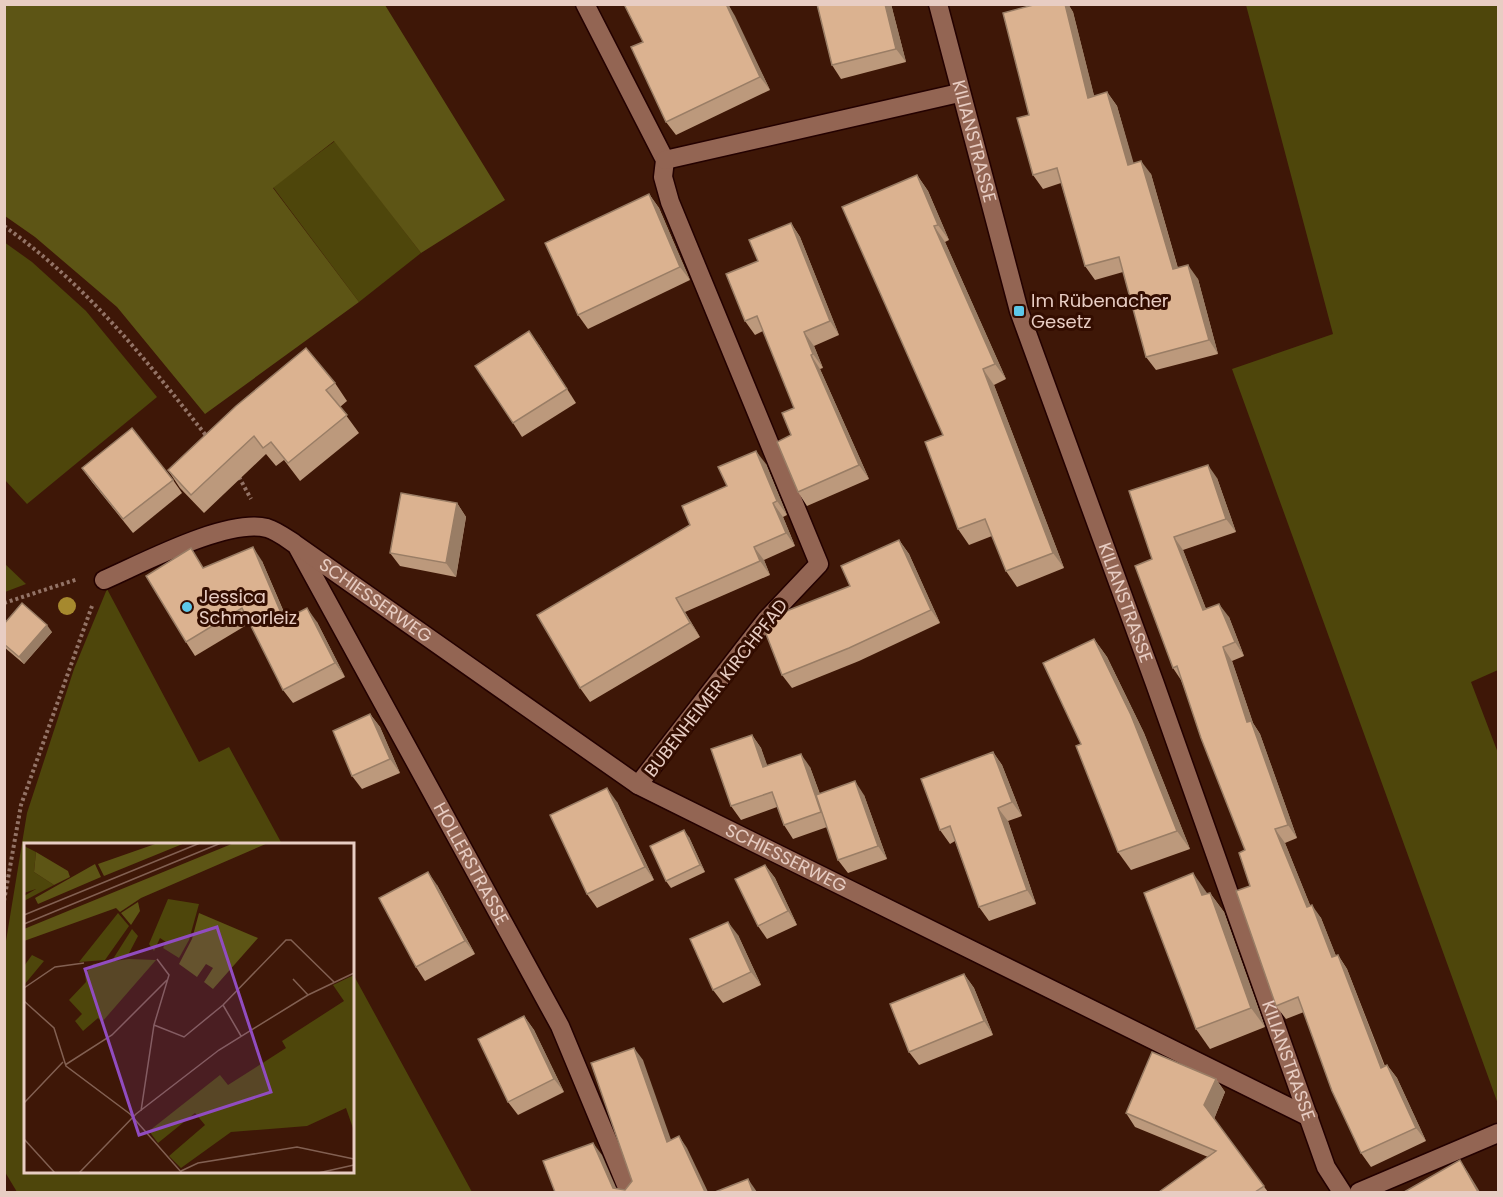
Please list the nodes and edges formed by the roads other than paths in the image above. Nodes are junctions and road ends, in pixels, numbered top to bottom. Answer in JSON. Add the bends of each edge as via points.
{"nodes":[{"id":1,"x":585,"y":4,"type":"edge"},
{"id":2,"x":938,"y":4,"type":"edge"},
{"id":3,"x":959,"y":93,"type":"junction"},
{"id":4,"x":665,"y":160,"type":"junction"},
{"id":5,"x":295,"y":544,"type":"junction"},
{"id":6,"x":104,"y":580,"type":"road end"},
{"id":7,"x":638,"y":785,"type":"junction"},
{"id":8,"x":1309,"y":1117,"type":"junction"},
{"id":9,"x":1498,"y":1133,"type":"edge"},
{"id":10,"x":629,"y":1192,"type":"edge"},
{"id":11,"x":1342,"y":1192,"type":"edge"},
{"id":12,"x":1359,"y":1192,"type":"edge"}],
"edges":[{"from":1,"to":4,"type":"street"},
{"from":2,"to":3,"type":"street","name":"KILIANSTRASSE"},
{"from":3,"to":4,"type":"street"},
{"from":3,"to":8,"type":"street","name":"KILIANSTRASSE","via":[[1019,311]]},
{"from":4,"to":7,"type":"street","name":"BUBENHEIMER KIRCHPFAD","via":[[663,177],[670,202],[819,564],[766,620]]},
{"from":5,"to":6,"type":"street","name":"SCHIESSERWEG","via":[[268,528],[228,530]]},
{"from":5,"to":7,"type":"street","name":"SCHIESSERWEG"},
{"from":5,"to":10,"type":"street","name":"HOLLERSTRASSE","via":[[560,1026]]},
{"from":7,"to":8,"type":"street","name":"SCHIESSERWEG"},
{"from":8,"to":11,"type":"street","name":"KILIANSTRASSE","via":[[1326,1167]]},
{"from":9,"to":12,"type":"street"}]}
